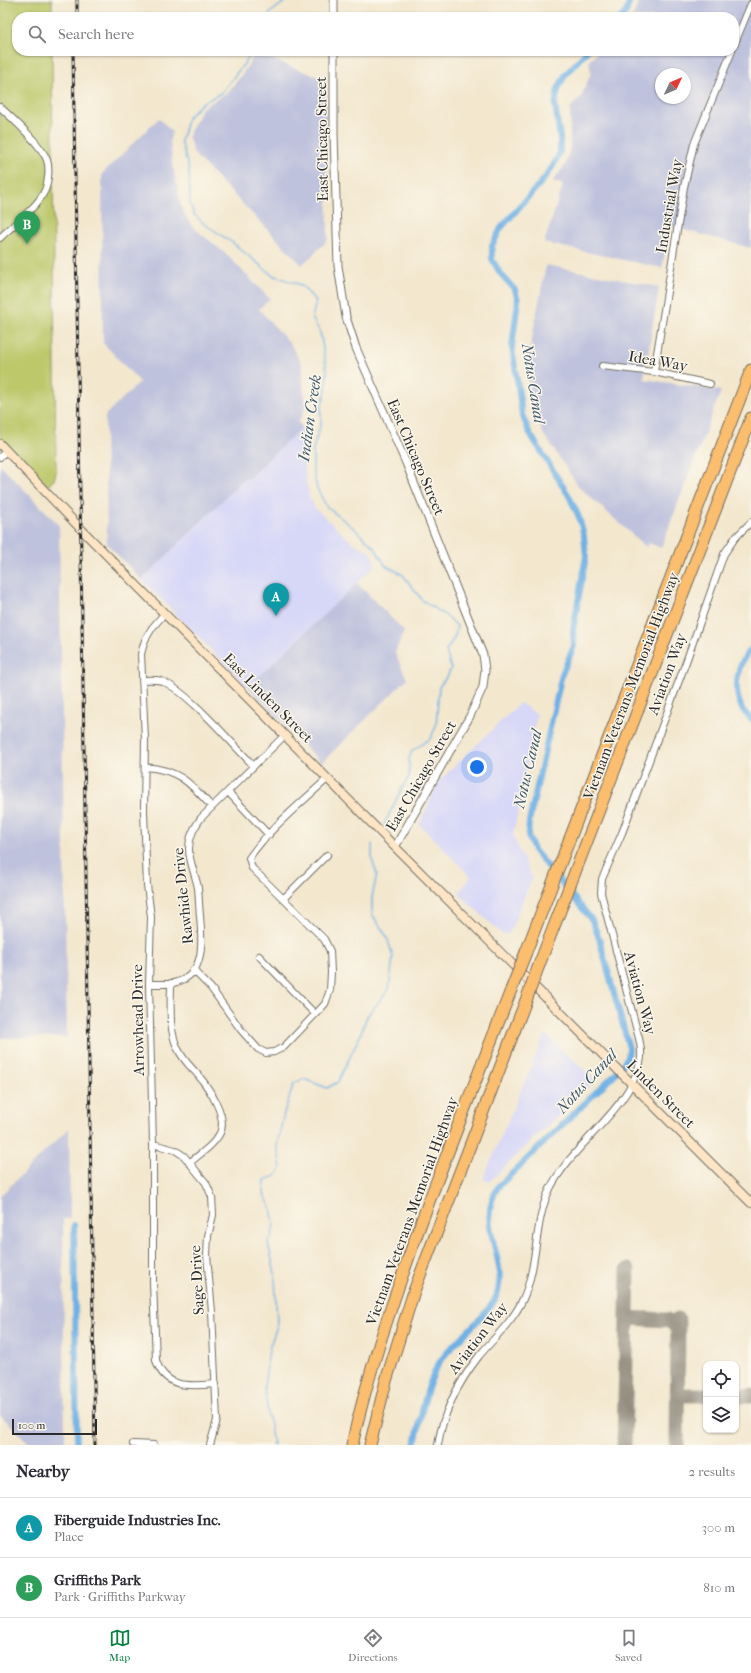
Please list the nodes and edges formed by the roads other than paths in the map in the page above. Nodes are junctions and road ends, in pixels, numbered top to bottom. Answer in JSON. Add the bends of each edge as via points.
{"nodes":[{"id":1,"x":334,"y":0,"type":"edge"},
{"id":2,"x":751,"y":4,"type":"edge"},
{"id":3,"x":334,"y":12,"type":"edge"},
{"id":4,"x":739,"y":33,"type":"edge"},
{"id":5,"x":334,"y":56,"type":"edge"},
{"id":6,"x":730,"y":56,"type":"edge"},
{"id":7,"x":0,"y":107,"type":"edge"},
{"id":8,"x":0,"y":238,"type":"edge"},
{"id":9,"x":602,"y":366,"type":"dead end"},
{"id":10,"x":751,"y":370,"type":"edge"},
{"id":11,"x":654,"y":372,"type":"junction"},
{"id":12,"x":710,"y":384,"type":"dead end"},
{"id":13,"x":751,"y":418,"type":"edge"},
{"id":14,"x":0,"y":444,"type":"edge"},
{"id":15,"x":3,"y":454,"type":"edge"},
{"id":16,"x":751,"y":522,"type":"edge"},
{"id":17,"x":164,"y":614,"type":"junction"},
{"id":18,"x":142,"y":680,"type":"junction"},
{"id":19,"x":285,"y":735,"type":"junction"},
{"id":20,"x":254,"y":766,"type":"junction"},
{"id":21,"x":145,"y":768,"type":"junction"},
{"id":22,"x":327,"y":778,"type":"junction"},
{"id":23,"x":228,"y":792,"type":"junction"},
{"id":24,"x":212,"y":807,"type":"junction"},
{"id":25,"x":269,"y":835,"type":"junction"},
{"id":26,"x":395,"y":847,"type":"junction"},
{"id":27,"x":327,"y":855,"type":"dead end"},
{"id":28,"x":284,"y":898,"type":"junction"},
{"id":29,"x":259,"y":956,"type":"dead end"},
{"id":30,"x":193,"y":970,"type":"junction"},
{"id":31,"x":517,"y":970,"type":"joint"},
{"id":32,"x":171,"y":983,"type":"junction"},
{"id":33,"x":149,"y":984,"type":"junction"},
{"id":34,"x":315,"y":1014,"type":"junction"},
{"id":35,"x":631,"y":1084,"type":"junction"},
{"id":36,"x":153,"y":1144,"type":"junction"},
{"id":37,"x":189,"y":1163,"type":"junction"},
{"id":38,"x":751,"y":1204,"type":"edge"},
{"id":39,"x":216,"y":1384,"type":"junction"},
{"id":40,"x":133,"y":1444,"type":"edge"},
{"id":41,"x":154,"y":1445,"type":"edge"},
{"id":42,"x":210,"y":1445,"type":"edge"},
{"id":43,"x":352,"y":1445,"type":"edge"},
{"id":44,"x":370,"y":1445,"type":"edge"},
{"id":45,"x":438,"y":1445,"type":"edge"}],
"edges":[{"from":1,"to":3,"type":"street"},
{"from":2,"to":4,"type":"street"},
{"from":5,"to":26,"type":"street","name":"East Chicago Street","via":[[338,266],[346,317],[356,348],[406,463],[484,657],[483,687],[470,716]]},
{"from":6,"to":11,"type":"street","name":"Industrial Way","via":[[694,144],[684,187]]},
{"from":7,"to":8,"type":"street","via":[[40,149],[47,161],[48,174],[44,193]]},
{"from":9,"to":11,"type":"street","name":"Idea Way"},
{"from":10,"to":43,"type":"highway","name":"Vietnam Veterans Memorial Highway","bridge":true,"via":[[392,1302]]},
{"from":11,"to":12,"type":"street","name":"Idea Way"},
{"from":13,"to":44,"type":"highway","name":"Vietnam Veterans Memorial Highway","bridge":true,"via":[[414,1291],[386,1381]]},
{"from":14,"to":15,"type":"main road","name":"East Linden Street"},
{"from":15,"to":17,"type":"main road","name":"East Linden Street"},
{"from":16,"to":35,"type":"street","name":"Aviation Way","via":[[724,554],[622,833],[602,879],[601,893],[605,914],[640,1042],[640,1062]]},
{"from":17,"to":18,"type":"street","name":"Arrowhead Drive","via":[[145,640],[141,654]]},
{"from":17,"to":19,"type":"main road","name":"East Linden Street"},
{"from":18,"to":20,"type":"street","via":[[160,681],[174,687],[188,698]]},
{"from":18,"to":21,"type":"street","name":"Arrowhead Drive"},
{"from":19,"to":20,"type":"street","name":"Rawhide Drive"},
{"from":19,"to":22,"type":"main road","name":"East Linden Street"},
{"from":20,"to":23,"type":"street","name":"Rawhide Drive"},
{"from":21,"to":24,"type":"street","via":[[162,768],[176,774],[191,785]]},
{"from":21,"to":33,"type":"street","name":"Arrowhead Drive","via":[[147,885],[151,917]]},
{"from":22,"to":25,"type":"street"},
{"from":22,"to":26,"type":"main road","name":"East Linden Street"},
{"from":23,"to":24,"type":"street","name":"Rawhide Drive"},
{"from":23,"to":25,"type":"street"},
{"from":24,"to":30,"type":"street","name":"Rawhide Drive","via":[[194,828],[190,838],[189,850],[198,888],[202,941],[201,954]]},
{"from":25,"to":28,"type":"street","via":[[249,858],[252,868]]},
{"from":26,"to":31,"type":"main road","name":"East Linden Street"},
{"from":27,"to":28,"type":"street"},
{"from":28,"to":34,"type":"street","via":[[324,939],[330,951],[330,990],[325,1004]]},
{"from":29,"to":34,"type":"street"},
{"from":30,"to":32,"type":"street","name":"Rawhide Drive","via":[[188,976]]},
{"from":30,"to":34,"type":"street","via":[[214,992],[241,1030],[258,1049],[266,1053],[284,1047]]},
{"from":31,"to":35,"type":"main road","name":"Linden Street"},
{"from":32,"to":33,"type":"street","name":"Rawhide Drive"},
{"from":32,"to":37,"type":"street","via":[[172,1030],[177,1048],[185,1062],[210,1091],[222,1120],[220,1132],[214,1141]]},
{"from":33,"to":36,"type":"street","name":"Arrowhead Drive"},
{"from":35,"to":38,"type":"main road","name":"Linden Street"},
{"from":35,"to":45,"type":"street","name":"Aviation Way","via":[[627,1093],[568,1162],[548,1193],[523,1298],[503,1330],[480,1355],[458,1386],[442,1424]]},
{"from":36,"to":37,"type":"street","name":"Sage Drive","via":[[175,1150]]},
{"from":36,"to":39,"type":"street","name":"Arrowhead Drive","via":[[153,1283],[158,1368],[177,1385]]},
{"from":37,"to":39,"type":"street","name":"Sage Drive","via":[[206,1183],[212,1197],[213,1215],[207,1255]]},
{"from":39,"to":42,"type":"street","name":"Sage Drive","via":[[217,1420]]},
{"from":40,"to":41,"type":"street"}]}
